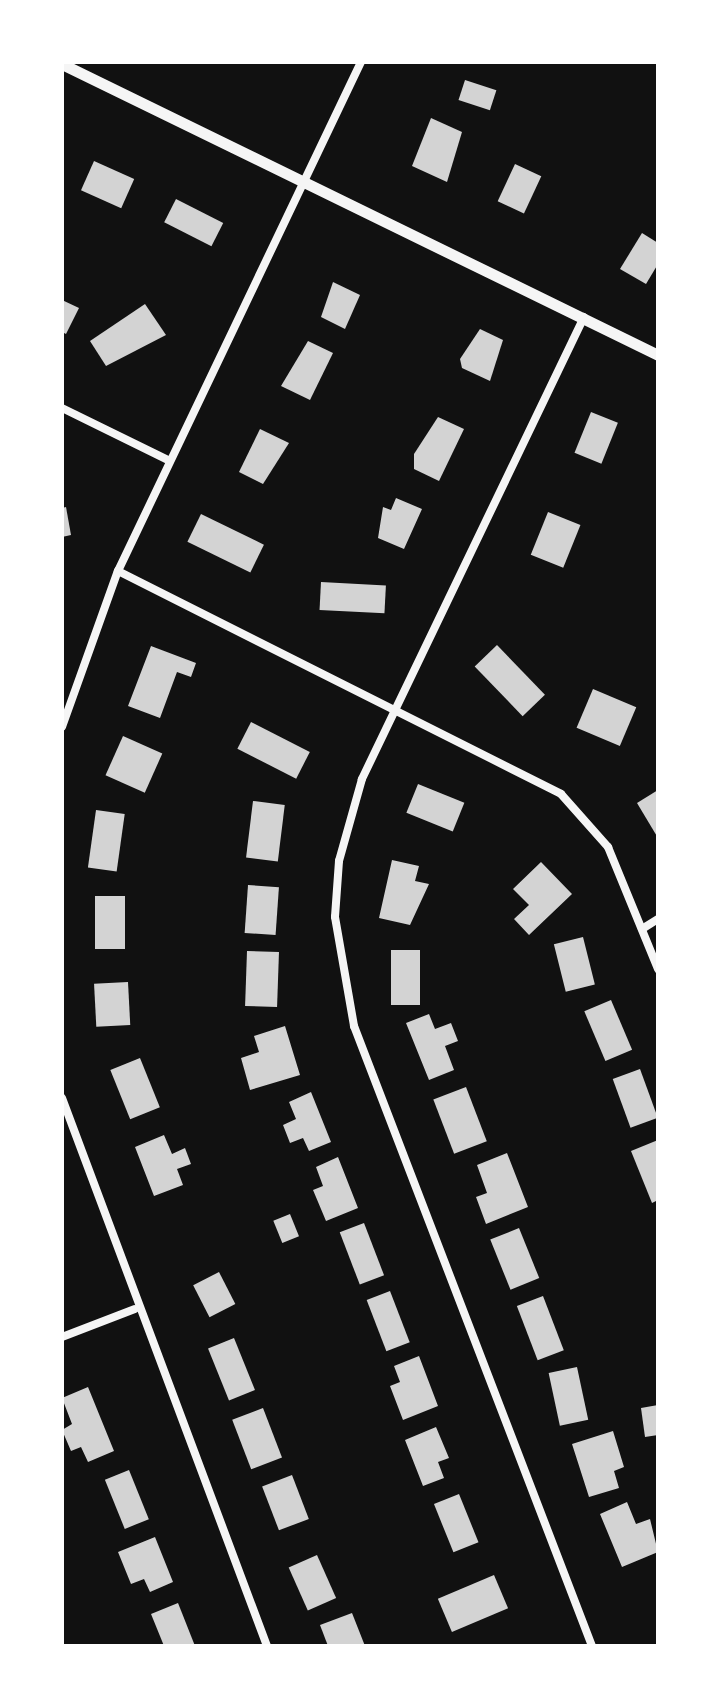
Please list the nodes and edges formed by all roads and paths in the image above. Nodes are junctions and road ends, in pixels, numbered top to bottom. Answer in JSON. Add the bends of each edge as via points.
{"nodes":[{"id":1,"x":361,"y":62,"type":"edge"},
{"id":2,"x":62,"y":64,"type":"edge"},
{"id":3,"x":306,"y":178,"type":"junction"},
{"id":4,"x":584,"y":317,"type":"junction"},
{"id":5,"x":658,"y":355,"type":"edge"},
{"id":6,"x":62,"y":408,"type":"edge"},
{"id":7,"x":170,"y":461,"type":"junction"},
{"id":8,"x":118,"y":571,"type":"junction"},
{"id":9,"x":396,"y":709,"type":"junction"},
{"id":10,"x":62,"y":727,"type":"edge"},
{"id":11,"x":658,"y":919,"type":"edge"},
{"id":12,"x":642,"y":929,"type":"junction"},
{"id":13,"x":658,"y":969,"type":"edge"},
{"id":14,"x":62,"y":1098,"type":"edge"},
{"id":15,"x":135,"y":1309,"type":"junction"},
{"id":16,"x":62,"y":1337,"type":"edge"},
{"id":17,"x":591,"y":1644,"type":"edge"},
{"id":18,"x":267,"y":1646,"type":"edge"},
{"id":19,"x":579,"y":1646,"type":"edge"}],
"edges":[{"from":1,"to":3,"type":"street"},
{"from":2,"to":3,"type":"street"},
{"from":3,"to":4,"type":"street"},
{"from":3,"to":7,"type":"street"},
{"from":4,"to":5,"type":"street"},
{"from":4,"to":9,"type":"street"},
{"from":6,"to":7,"type":"street"},
{"from":7,"to":8,"type":"street"},
{"from":8,"to":9,"type":"street"},
{"from":8,"to":10,"type":"street"},
{"from":9,"to":12,"type":"street","via":[[545,783],[574,805],[608,847]]},
{"from":9,"to":17,"type":"street","via":[[357,792],[339,861],[336,931],[346,999]]},
{"from":11,"to":12,"type":"street"},
{"from":12,"to":13,"type":"street"},
{"from":14,"to":15,"type":"street"},
{"from":15,"to":16,"type":"street"},
{"from":15,"to":18,"type":"street"},
{"from":17,"to":19,"type":"street"}]}
